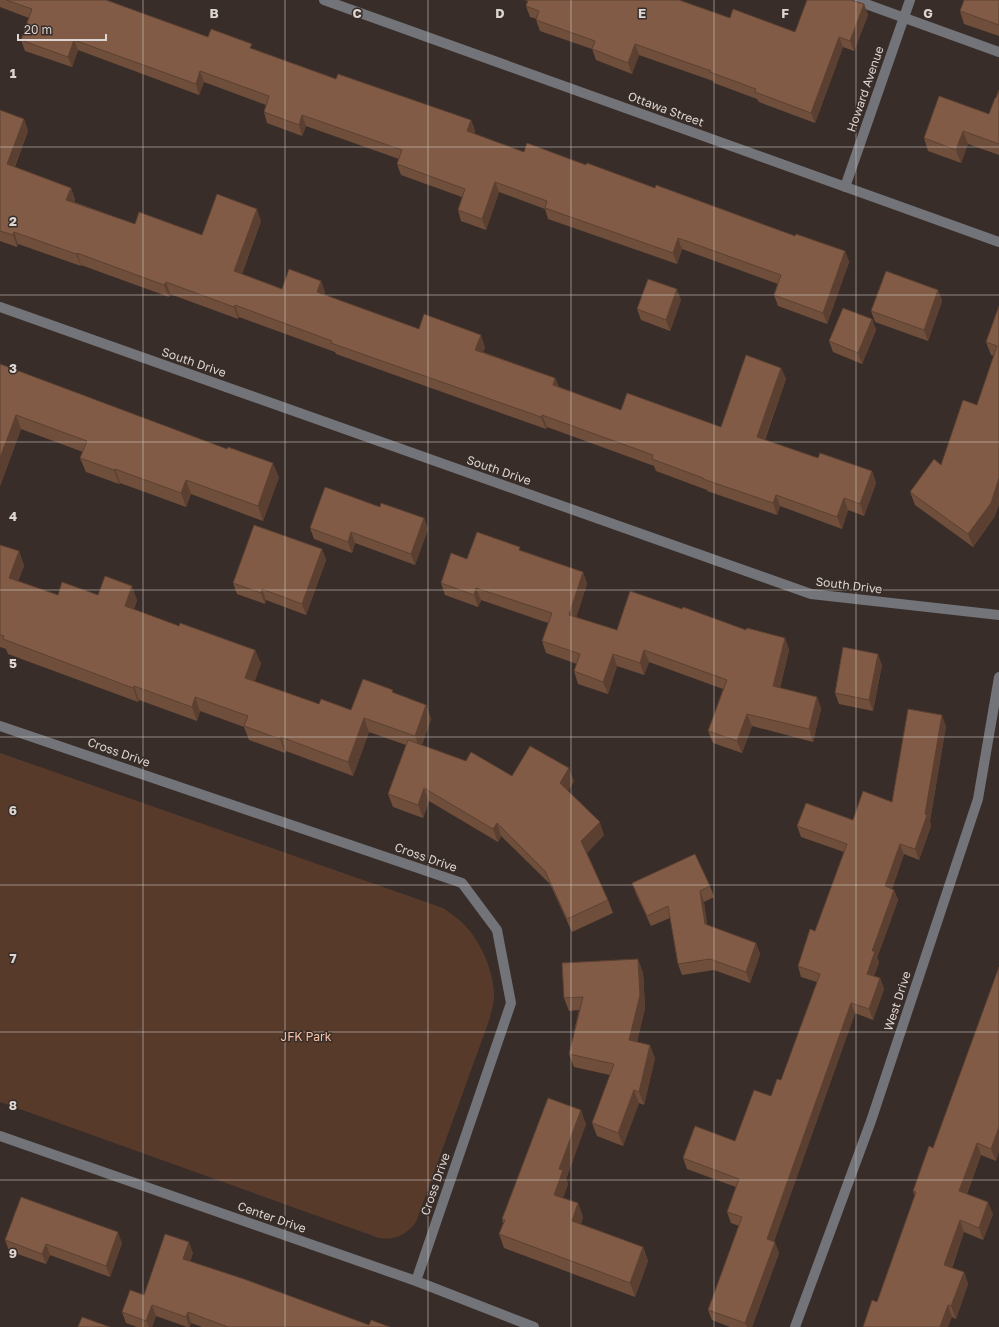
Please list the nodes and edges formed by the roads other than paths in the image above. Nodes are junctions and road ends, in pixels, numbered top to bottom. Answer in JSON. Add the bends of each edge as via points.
{"nodes":[{"id":1,"x":324,"y":0,"type":"edge"},
{"id":2,"x":855,"y":0,"type":"edge"},
{"id":3,"x":910,"y":0,"type":"edge"},
{"id":4,"x":904,"y":18,"type":"junction"},
{"id":5,"x":999,"y":52,"type":"edge"},
{"id":6,"x":844,"y":187,"type":"junction"},
{"id":7,"x":999,"y":242,"type":"edge"},
{"id":8,"x":0,"y":307,"type":"edge"},
{"id":9,"x":999,"y":615,"type":"edge"},
{"id":10,"x":999,"y":677,"type":"edge"},
{"id":11,"x":0,"y":726,"type":"edge"},
{"id":12,"x":0,"y":1136,"type":"edge"},
{"id":13,"x":416,"y":1281,"type":"junction"},
{"id":14,"x":534,"y":1327,"type":"edge"},
{"id":15,"x":795,"y":1327,"type":"edge"}],
"edges":[{"from":1,"to":6,"type":"street","name":"Ottawa Street"},
{"from":2,"to":4,"type":"street"},
{"from":3,"to":4,"type":"street","name":"Howard Avenue"},
{"from":4,"to":5,"type":"street"},
{"from":4,"to":6,"type":"street","name":"Howard Avenue"},
{"from":6,"to":7,"type":"street","name":"Ottawa Street"},
{"from":8,"to":9,"type":"street","name":"South Drive","via":[[811,594]]},
{"from":10,"to":15,"type":"street","name":"West Drive","via":[[978,799],[871,1121]]},
{"from":11,"to":13,"type":"street","name":"Cross Drive","via":[[462,883],[497,930],[511,1003]]},
{"from":12,"to":13,"type":"street","name":"Center Drive"},
{"from":13,"to":14,"type":"street","name":"Center Drive"}]}
